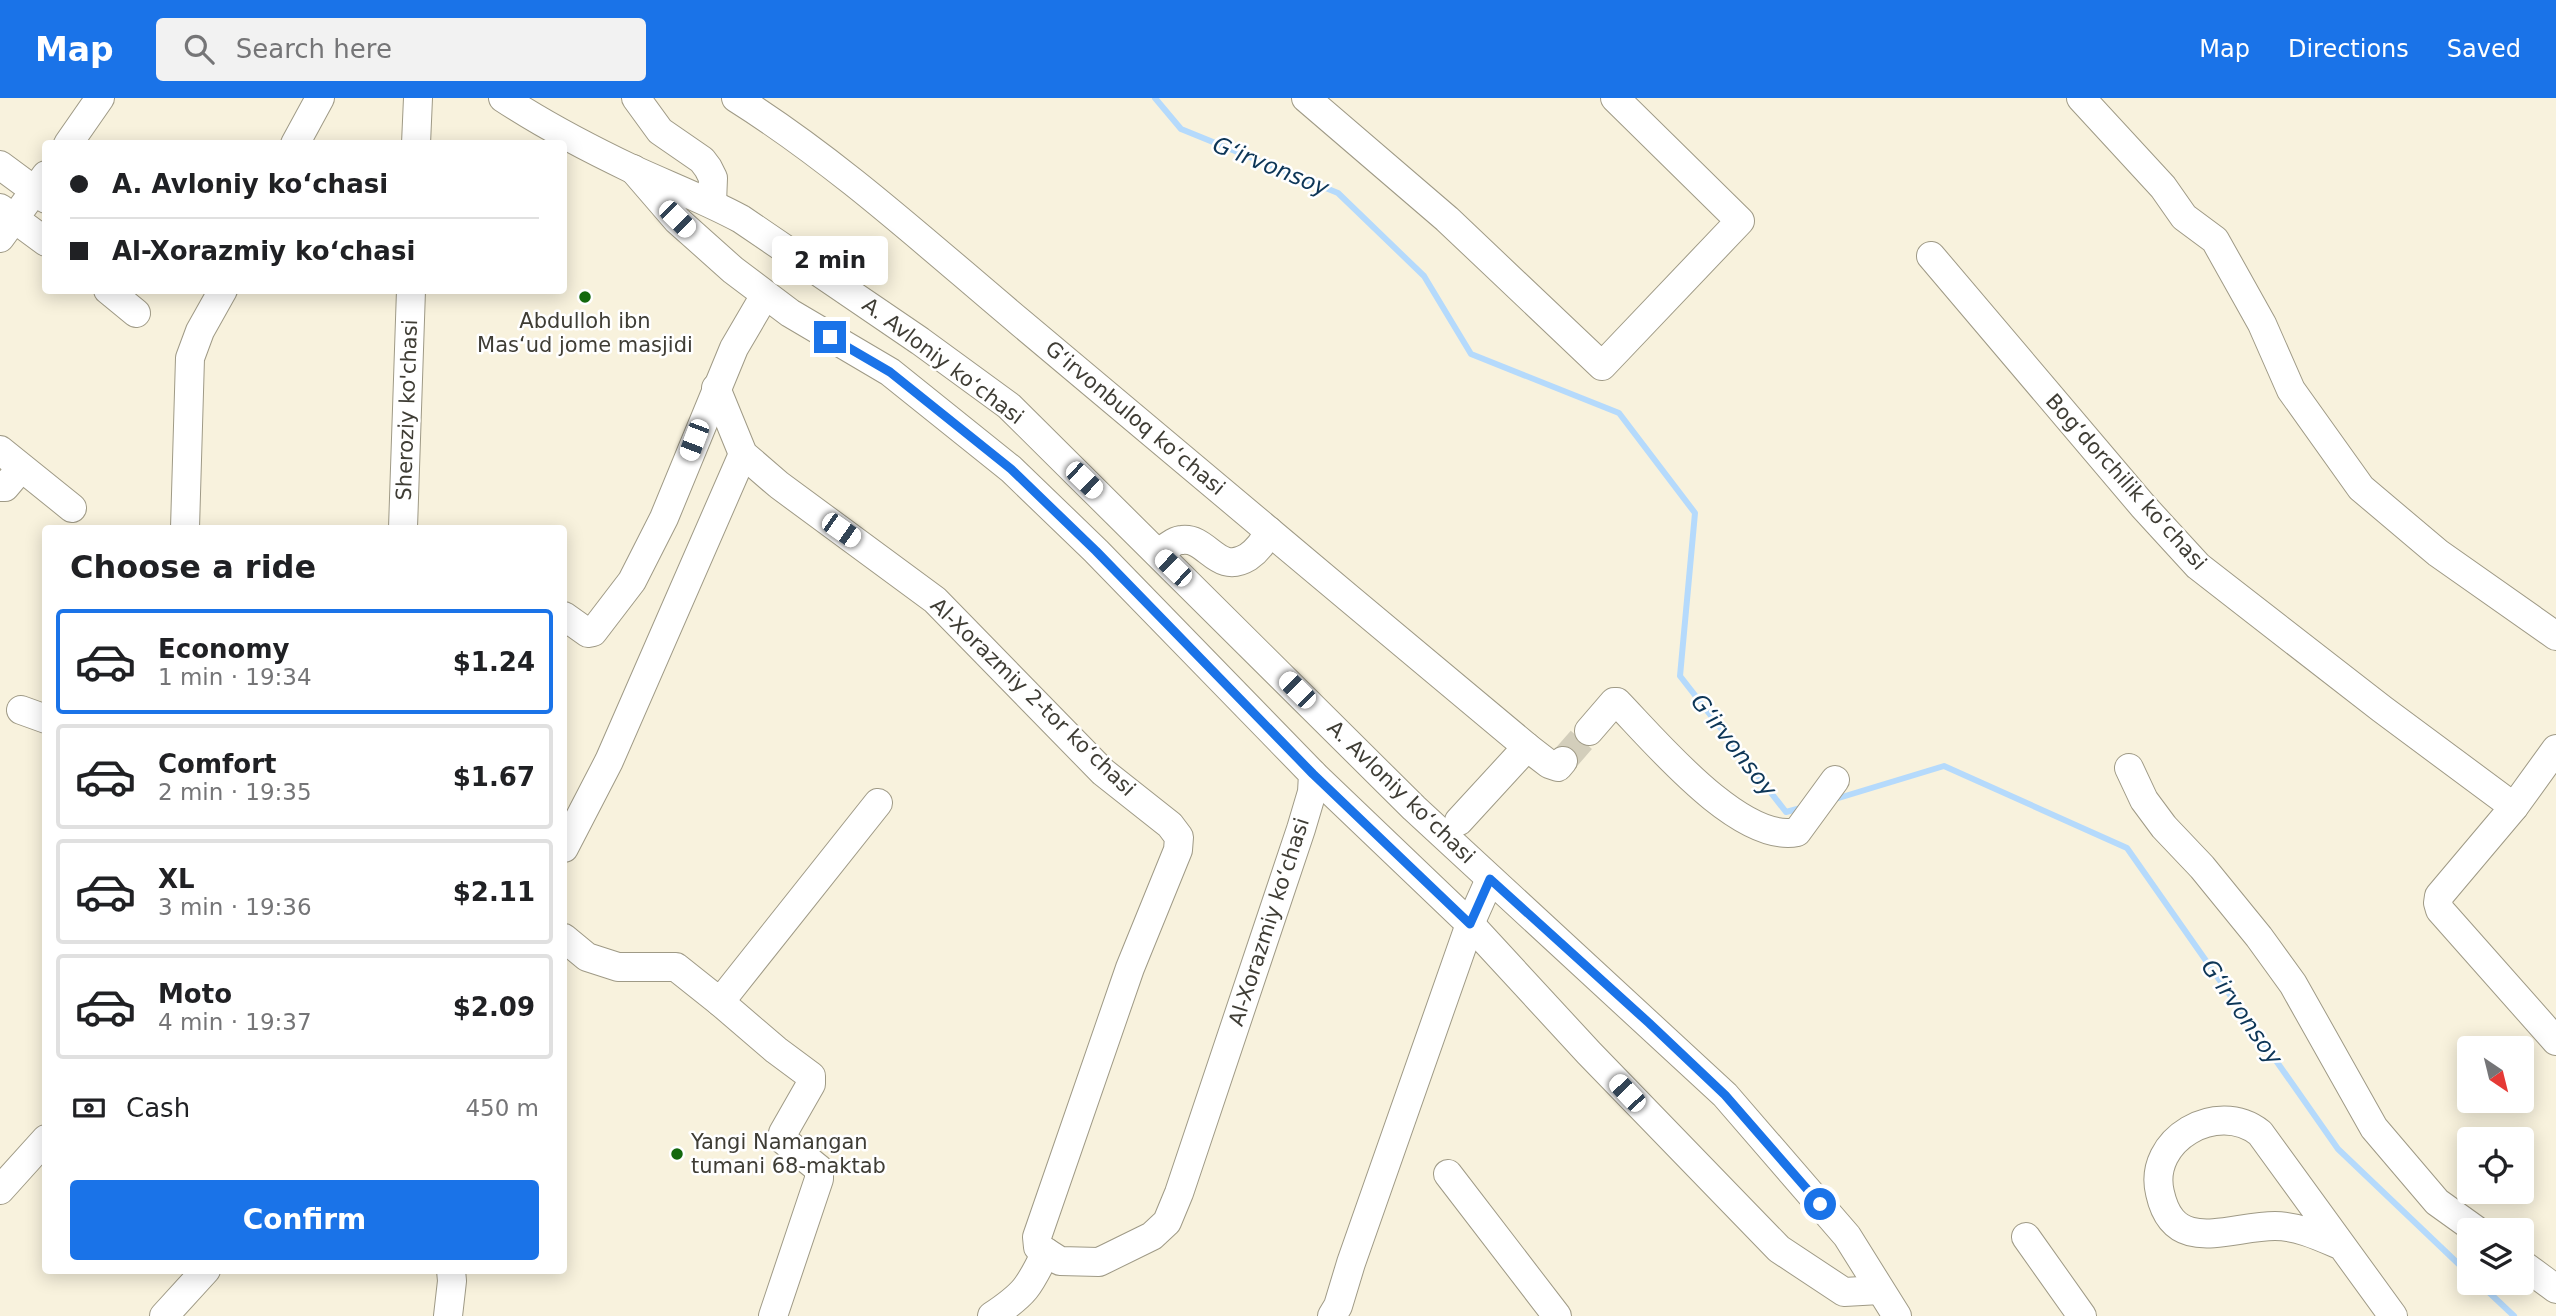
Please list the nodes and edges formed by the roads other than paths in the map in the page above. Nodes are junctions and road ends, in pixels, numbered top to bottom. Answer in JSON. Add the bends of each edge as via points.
{"nodes":[{"id":1,"x":100,"y":98,"type":"edge"},
{"id":2,"x":320,"y":98,"type":"edge"},
{"id":3,"x":418,"y":98,"type":"edge"},
{"id":4,"x":503,"y":98,"type":"edge"},
{"id":5,"x":636,"y":98,"type":"edge"},
{"id":6,"x":736,"y":98,"type":"edge"},
{"id":7,"x":1306,"y":98,"type":"edge"},
{"id":8,"x":1615,"y":98,"type":"edge"},
{"id":9,"x":2081,"y":98,"type":"edge"},
{"id":10,"x":71,"y":140,"type":"edge"},
{"id":11,"x":297,"y":140,"type":"edge"},
{"id":12,"x":416,"y":140,"type":"edge"},
{"id":13,"x":0,"y":165,"type":"edge"},
{"id":14,"x":633,"y":169,"type":"junction"},
{"id":15,"x":42,"y":189,"type":"edge"},
{"id":16,"x":712,"y":203,"type":"junction"},
{"id":17,"x":5,"y":221,"type":"edge"},
{"id":18,"x":42,"y":240,"type":"edge"},
{"id":19,"x":1931,"y":256,"type":"dead end"},
{"id":20,"x":113,"y":294,"type":"edge"},
{"id":21,"x":221,"y":294,"type":"edge"},
{"id":22,"x":411,"y":294,"type":"edge"},
{"id":23,"x":765,"y":295,"type":"junction"},
{"id":24,"x":136,"y":313,"type":"dead end"},
{"id":25,"x":716,"y":388,"type":"junction"},
{"id":26,"x":743,"y":454,"type":"junction"},
{"id":27,"x":10,"y":459,"type":"edge"},
{"id":28,"x":0,"y":487,"type":"edge"},
{"id":29,"x":72,"y":508,"type":"dead end"},
{"id":30,"x":185,"y":525,"type":"edge"},
{"id":31,"x":403,"y":525,"type":"edge"},
{"id":32,"x":1269,"y":531,"type":"junction"},
{"id":33,"x":1158,"y":553,"type":"junction"},
{"id":34,"x":567,"y":618,"type":"edge"},
{"id":35,"x":2556,"y":636,"type":"edge"},
{"id":36,"x":1588,"y":731,"type":"tunnel mouth"},
{"id":37,"x":1527,"y":747,"type":"junction"},
{"id":38,"x":2556,"y":750,"type":"edge"},
{"id":39,"x":1563,"y":761,"type":"dead end"},
{"id":40,"x":2129,"y":768,"type":"dead end"},
{"id":41,"x":1313,"y":774,"type":"junction"},
{"id":42,"x":1835,"y":780,"type":"dead end"},
{"id":43,"x":878,"y":803,"type":"dead end"},
{"id":44,"x":2514,"y":807,"type":"junction"},
{"id":45,"x":1459,"y":821,"type":"dead end"},
{"id":46,"x":567,"y":842,"type":"edge"},
{"id":47,"x":1490,"y":879,"type":"junction"},
{"id":48,"x":1470,"y":924,"type":"junction"},
{"id":49,"x":567,"y":940,"type":"edge"},
{"id":50,"x":720,"y":1002,"type":"junction"},
{"id":51,"x":2556,"y":1041,"type":"edge"},
{"id":52,"x":42,"y":1143,"type":"edge"},
{"id":53,"x":1448,"y":1174,"type":"dead end"},
{"id":54,"x":0,"y":1190,"type":"edge"},
{"id":55,"x":2459,"y":1218,"type":"edge"},
{"id":56,"x":2026,"y":1237,"type":"dead end"},
{"id":57,"x":2342,"y":1246,"type":"junction"},
{"id":58,"x":1046,"y":1252,"type":"junction"},
{"id":59,"x":2534,"y":1273,"type":"edge"},
{"id":60,"x":202,"y":1274,"type":"edge"},
{"id":61,"x":452,"y":1276,"type":"edge"},
{"id":62,"x":2556,"y":1289,"type":"edge"},
{"id":63,"x":1880,"y":1290,"type":"junction"},
{"id":64,"x":164,"y":1316,"type":"edge"},
{"id":65,"x":431,"y":1316,"type":"edge"},
{"id":66,"x":448,"y":1316,"type":"edge"},
{"id":67,"x":773,"y":1316,"type":"edge"},
{"id":68,"x":992,"y":1316,"type":"edge"},
{"id":69,"x":1332,"y":1316,"type":"edge"},
{"id":70,"x":1557,"y":1316,"type":"edge"},
{"id":71,"x":1897,"y":1316,"type":"edge"},
{"id":72,"x":2082,"y":1316,"type":"edge"},
{"id":73,"x":2393,"y":1316,"type":"edge"}],
"edges":[{"from":1,"to":10,"type":"street"},
{"from":2,"to":11,"type":"street"},
{"from":3,"to":12,"type":"street"},
{"from":4,"to":14,"type":"street","name":"A. Avloniy ko‘chasi"},
{"from":5,"to":16,"type":"street","via":[[660,131],[708,168],[713,177]]},
{"from":6,"to":32,"type":"street","name":"Gʻirvonbuloq koʻchasi","via":[[900,219]]},
{"from":7,"to":8,"type":"street","via":[[1447,219],[1602,366],[1740,221]]},
{"from":9,"to":35,"type":"street","via":[[2184,217],[2215,240],[2262,324],[2291,390],[2361,488],[2438,553]]},
{"from":13,"to":15,"type":"street"},
{"from":14,"to":16,"type":"street","name":"A. Avloniy ko‘chasi"},
{"from":14,"to":23,"type":"street","via":[[694,236]]},
{"from":15,"to":17,"type":"street"},
{"from":16,"to":33,"type":"street","name":"A. Avloniy ko‘chasi","via":[[848,290],[1009,406]]},
{"from":17,"to":18,"type":"street"},
{"from":19,"to":44,"type":"street","name":"Bogʻdorchilik koʻchasi","via":[[2198,566]]},
{"from":20,"to":24,"type":"street"},
{"from":21,"to":30,"type":"street","via":[[190,358]]},
{"from":22,"to":31,"type":"street","name":"Sheroziy ko'chasi"},
{"from":23,"to":25,"type":"street"},
{"from":23,"to":41,"type":"street","via":[[890,372],[1011,469]]},
{"from":25,"to":26,"type":"street","name":"Al-Xorazmiy 2-tor koʻchasi"},
{"from":25,"to":34,"type":"street","via":[[664,518],[632,581],[593,632]]},
{"from":26,"to":46,"type":"street","via":[[609,761]]},
{"from":26,"to":58,"type":"street","name":"Al-Xorazmiy 2-tor koʻchasi","via":[[935,600],[1103,772],[1179,837],[1037,1237],[1038,1247]]},
{"from":27,"to":28,"type":"street","via":[[5,487]]},
{"from":27,"to":29,"type":"street"},
{"from":32,"to":33,"type":"street","via":[[1254,553],[1240,562],[1230,563],[1180,539]]},
{"from":32,"to":37,"type":"street","name":"Gʻirvonbuloq koʻchasi"},
{"from":33,"to":47,"type":"street","name":"A. Avloniy ko‘chasi"},
{"from":36,"to":42,"type":"street","via":[[1618,702],[1718,803],[1752,823],[1780,832],[1797,832]]},
{"from":37,"to":39,"type":"street","name":"Gʻirvonbuloq koʻchasi","via":[[1549,765],[1558,767]]},
{"from":37,"to":45,"type":"street"},
{"from":38,"to":44,"type":"street"},
{"from":40,"to":55,"type":"street","via":[[2164,827],[2202,867],[2293,984],[2374,1128],[2437,1202]]},
{"from":41,"to":48,"type":"street"},
{"from":41,"to":58,"type":"street","name":"Al-Xorazmiy koʻchasi","via":[[1301,830],[1167,1222],[1152,1236],[1099,1262],[1060,1261]]},
{"from":43,"to":50,"type":"street"},
{"from":44,"to":51,"type":"street","via":[[2438,903]]},
{"from":47,"to":48,"type":"street"},
{"from":47,"to":63,"type":"street","name":"A. Avloniy ko‘chasi","via":[[1725,1095],[1847,1236]]},
{"from":48,"to":63,"type":"street","via":[[1779,1249],[1844,1292]]},
{"from":48,"to":69,"type":"street"},
{"from":49,"to":50,"type":"street","via":[[587,957],[618,967],[676,967]]},
{"from":50,"to":67,"type":"street","via":[[811,1076],[782,1139],[819,1169],[819,1179]]},
{"from":52,"to":54,"type":"street"},
{"from":53,"to":70,"type":"street"},
{"from":56,"to":72,"type":"street"},
{"from":57,"to":57,"type":"street","via":[[2250,1125],[2224,1119],[2197,1124],[2176,1140],[2162,1163],[2159,1189],[2166,1215],[2187,1233],[2278,1226]]},
{"from":57,"to":73,"type":"street"},
{"from":58,"to":68,"type":"street","via":[[1030,1285]]},
{"from":59,"to":62,"type":"street"},
{"from":60,"to":64,"type":"street"},
{"from":61,"to":65,"type":"street"},
{"from":61,"to":66,"type":"street"},
{"from":63,"to":71,"type":"street","name":"A. Avloniy ko‘chasi"}]}
